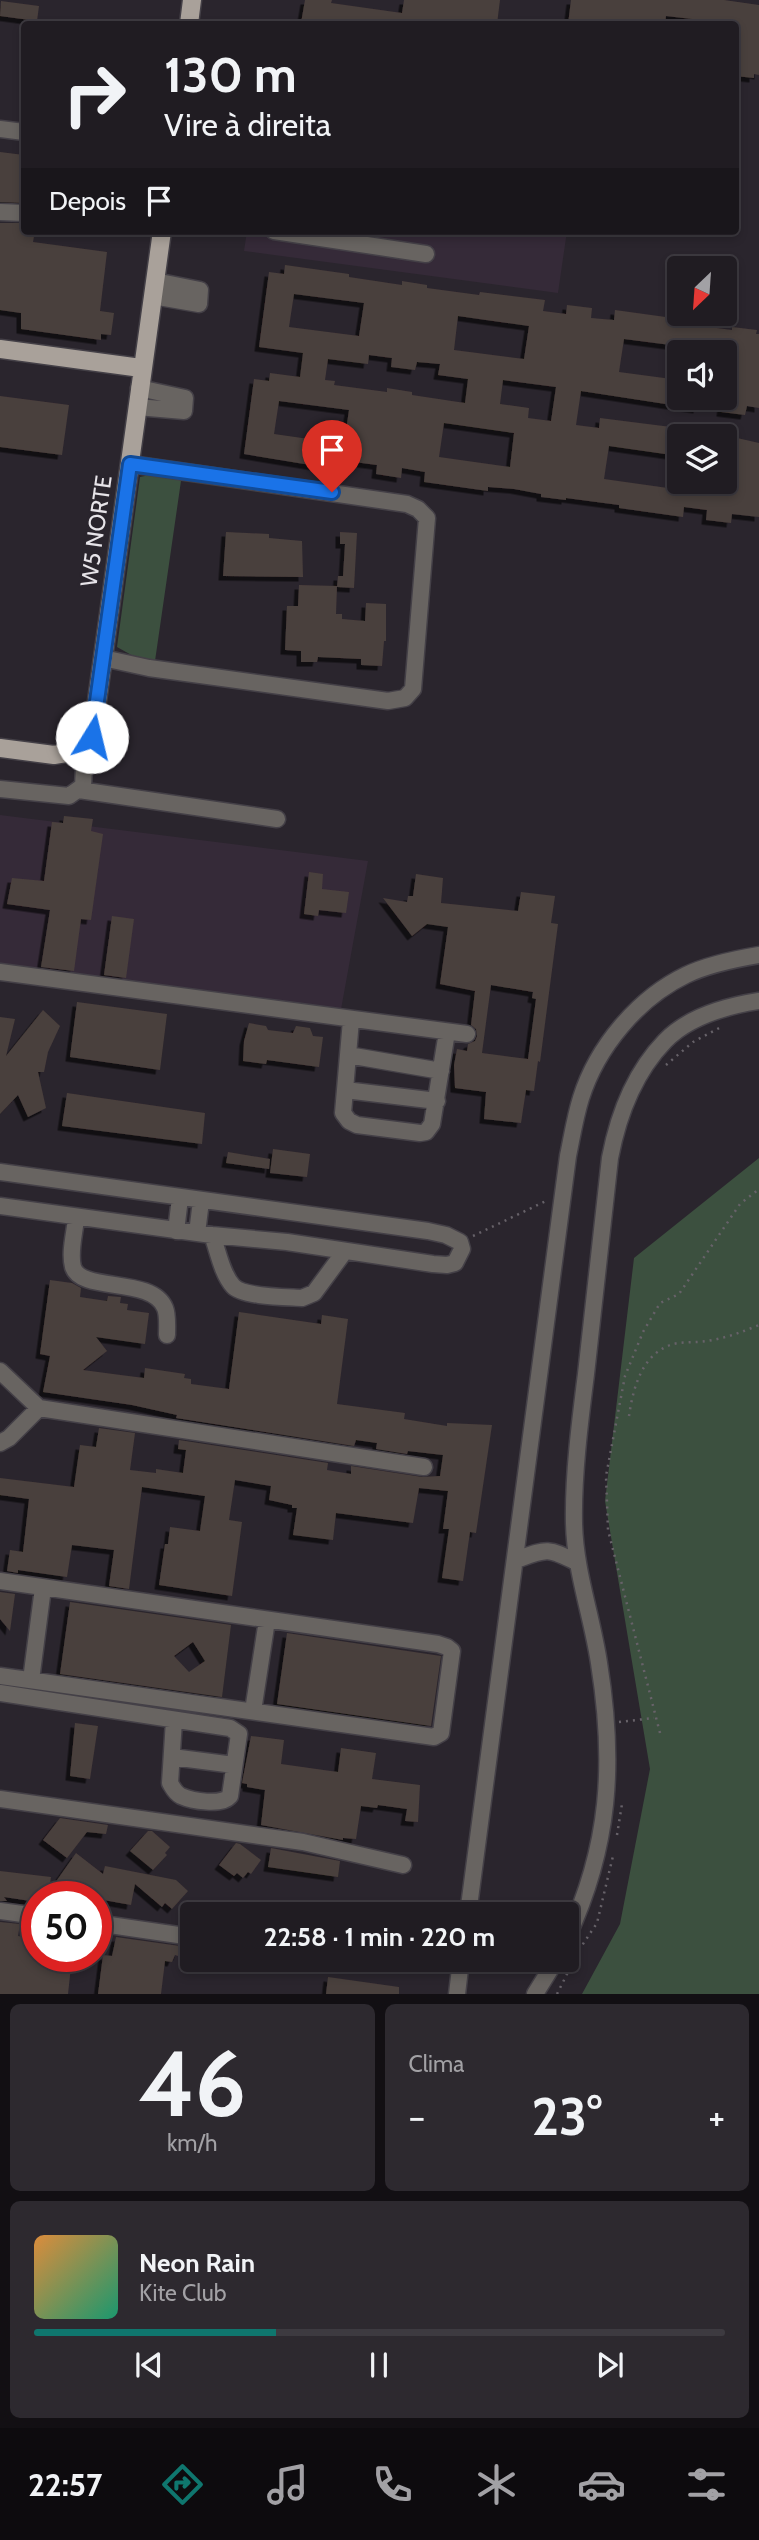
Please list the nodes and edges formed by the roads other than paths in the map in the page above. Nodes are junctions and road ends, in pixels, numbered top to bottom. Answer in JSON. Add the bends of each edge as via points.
{"nodes":[{"id":1,"x":192,"y":0,"type":"edge"},
{"id":2,"x":189,"y":21,"type":"edge"},
{"id":3,"x":0,"y":129,"type":"edge"},
{"id":4,"x":21,"y":132,"type":"edge"},
{"id":5,"x":0,"y":212,"type":"edge"},
{"id":6,"x":21,"y":213,"type":"edge"},
{"id":7,"x":161,"y":235,"type":"edge"},
{"id":8,"x":311,"y":235,"type":"edge"},
{"id":9,"x":426,"y":254,"type":"dead end"},
{"id":10,"x":154,"y":288,"type":"junction"},
{"id":11,"x":200,"y":297,"type":"dead end"},
{"id":12,"x":0,"y":349,"type":"edge"},
{"id":13,"x":141,"y":368,"type":"junction"},
{"id":14,"x":139,"y":388,"type":"junction"},
{"id":15,"x":137,"y":407,"type":"junction"},
{"id":16,"x":130,"y":464,"type":"junction"},
{"id":17,"x":103,"y":658,"type":"junction"},
{"id":18,"x":0,"y":748,"type":"edge"},
{"id":19,"x":85,"y":750,"type":"junction"},
{"id":20,"x":0,"y":789,"type":"edge"},
{"id":21,"x":79,"y":790,"type":"junction"},
{"id":22,"x":277,"y":819,"type":"dead end"},
{"id":23,"x":759,"y":955,"type":"edge"},
{"id":24,"x":0,"y":972,"type":"edge"},
{"id":25,"x":759,"y":1001,"type":"edge"},
{"id":26,"x":351,"y":1020,"type":"junction"},
{"id":27,"x":447,"y":1032,"type":"junction"},
{"id":28,"x":467,"y":1034,"type":"dead end"},
{"id":29,"x":348,"y":1055,"type":"junction"},
{"id":30,"x":441,"y":1070,"type":"junction"},
{"id":31,"x":345,"y":1090,"type":"junction"},
{"id":32,"x":437,"y":1101,"type":"junction"},
{"id":33,"x":0,"y":1172,"type":"edge"},
{"id":34,"x":180,"y":1198,"type":"junction"},
{"id":35,"x":201,"y":1201,"type":"junction"},
{"id":36,"x":0,"y":1206,"type":"edge"},
{"id":37,"x":76,"y":1217,"type":"junction"},
{"id":38,"x":176,"y":1231,"type":"junction"},
{"id":39,"x":205,"y":1234,"type":"junction"},
{"id":40,"x":345,"y":1251,"type":"junction"},
{"id":41,"x":167,"y":1335,"type":"dead end"},
{"id":42,"x":0,"y":1370,"type":"edge"},
{"id":43,"x":40,"y":1408,"type":"junction"},
{"id":44,"x":0,"y":1443,"type":"edge"},
{"id":45,"x":424,"y":1467,"type":"dead end"},
{"id":46,"x":516,"y":1560,"type":"junction"},
{"id":47,"x":576,"y":1562,"type":"junction"},
{"id":48,"x":0,"y":1581,"type":"edge"},
{"id":49,"x":43,"y":1588,"type":"junction"},
{"id":50,"x":267,"y":1620,"type":"junction"},
{"id":51,"x":0,"y":1676,"type":"edge"},
{"id":52,"x":31,"y":1680,"type":"junction"},
{"id":53,"x":0,"y":1693,"type":"edge"},
{"id":54,"x":253,"y":1711,"type":"junction"},
{"id":55,"x":174,"y":1720,"type":"junction"},
{"id":56,"x":172,"y":1757,"type":"junction"},
{"id":57,"x":234,"y":1765,"type":"junction"},
{"id":58,"x":0,"y":1799,"type":"edge"},
{"id":59,"x":403,"y":1865,"type":"dead end"},
{"id":60,"x":470,"y":1902,"type":"edge"},
{"id":61,"x":0,"y":1911,"type":"edge"},
{"id":62,"x":579,"y":1912,"type":"edge"},
{"id":63,"x":21,"y":1914,"type":"edge"},
{"id":64,"x":112,"y":1925,"type":"edge"},
{"id":65,"x":180,"y":1935,"type":"edge"},
{"id":66,"x":460,"y":1972,"type":"edge"},
{"id":67,"x":549,"y":1972,"type":"edge"},
{"id":68,"x":457,"y":1994,"type":"edge"},
{"id":69,"x":535,"y":1994,"type":"edge"}],
"edges":[{"from":1,"to":2,"type":"main road"},
{"from":3,"to":4,"type":"street"},
{"from":5,"to":6,"type":"street"},
{"from":7,"to":10,"type":"main road","name":"W5 NORTE"},
{"from":8,"to":9,"type":"street"},
{"from":10,"to":11,"type":"street"},
{"from":10,"to":13,"type":"main road","name":"W5 NORTE"},
{"from":12,"to":13,"type":"main road"},
{"from":13,"to":14,"type":"main road","name":"W5 NORTE"},
{"from":14,"to":15,"type":"main road","name":"W5 NORTE"},
{"from":14,"to":15,"type":"street","via":[[185,405]]},
{"from":15,"to":16,"type":"main road","name":"W5 NORTE"},
{"from":16,"to":17,"type":"main road","name":"W5 NORTE"},
{"from":16,"to":17,"type":"street","via":[[418,509],[427,518],[413,689],[405,698],[388,701]]},
{"from":17,"to":19,"type":"main road","name":"W5 NORTE","via":[[92,737]]},
{"from":18,"to":19,"type":"main road","via":[[54,755]]},
{"from":19,"to":21,"type":"street"},
{"from":20,"to":21,"type":"street","via":[[69,796]]},
{"from":21,"to":22,"type":"street"},
{"from":23,"to":46,"type":"street","via":[[686,975],[644,1003],[607,1043],[581,1097],[568,1156]]},
{"from":24,"to":26,"type":"street"},
{"from":25,"to":47,"type":"street","via":[[699,1017],[665,1040],[638,1077],[616,1127],[581,1417],[573,1520]]},
{"from":26,"to":27,"type":"street"},
{"from":26,"to":29,"type":"street"},
{"from":27,"to":28,"type":"street"},
{"from":27,"to":30,"type":"street"},
{"from":29,"to":30,"type":"street"},
{"from":29,"to":31,"type":"street"},
{"from":30,"to":32,"type":"street"},
{"from":31,"to":32,"type":"street"},
{"from":31,"to":32,"type":"street","via":[[344,1113],[349,1121],[420,1133],[432,1124]]},
{"from":33,"to":34,"type":"street"},
{"from":34,"to":35,"type":"street"},
{"from":34,"to":38,"type":"street"},
{"from":35,"to":39,"type":"street"},
{"from":35,"to":40,"type":"street","via":[[428,1231],[460,1242],[462,1249],[455,1263],[447,1265]]},
{"from":36,"to":37,"type":"street"},
{"from":37,"to":38,"type":"street"},
{"from":37,"to":41,"type":"street","via":[[72,1255],[77,1273],[160,1299],[166,1309]]},
{"from":38,"to":39,"type":"street"},
{"from":39,"to":40,"type":"street"},
{"from":39,"to":40,"type":"street","via":[[228,1280],[248,1293],[308,1296]]},
{"from":42,"to":43,"type":"street"},
{"from":43,"to":44,"type":"street"},
{"from":43,"to":45,"type":"street"},
{"from":46,"to":47,"type":"street","via":[[542,1550]]},
{"from":46,"to":60,"type":"street"},
{"from":47,"to":62,"type":"street","via":[[615,1725],[596,1863]]},
{"from":48,"to":49,"type":"street"},
{"from":49,"to":50,"type":"street"},
{"from":49,"to":52,"type":"street"},
{"from":50,"to":54,"type":"street"},
{"from":50,"to":54,"type":"street","via":[[451,1648],[441,1733],[434,1737]]},
{"from":51,"to":52,"type":"street"},
{"from":52,"to":54,"type":"street"},
{"from":53,"to":55,"type":"street"},
{"from":55,"to":56,"type":"street"},
{"from":55,"to":57,"type":"street","via":[[235,1730],[239,1734]]},
{"from":56,"to":57,"type":"street"},
{"from":56,"to":57,"type":"street","via":[[170,1783],[174,1791],[183,1797],[220,1802],[230,1796]]},
{"from":58,"to":59,"type":"street","via":[[303,1842]]},
{"from":61,"to":63,"type":"street"},
{"from":64,"to":65,"type":"street"},
{"from":66,"to":68,"type":"street"},
{"from":67,"to":69,"type":"street"}]}
